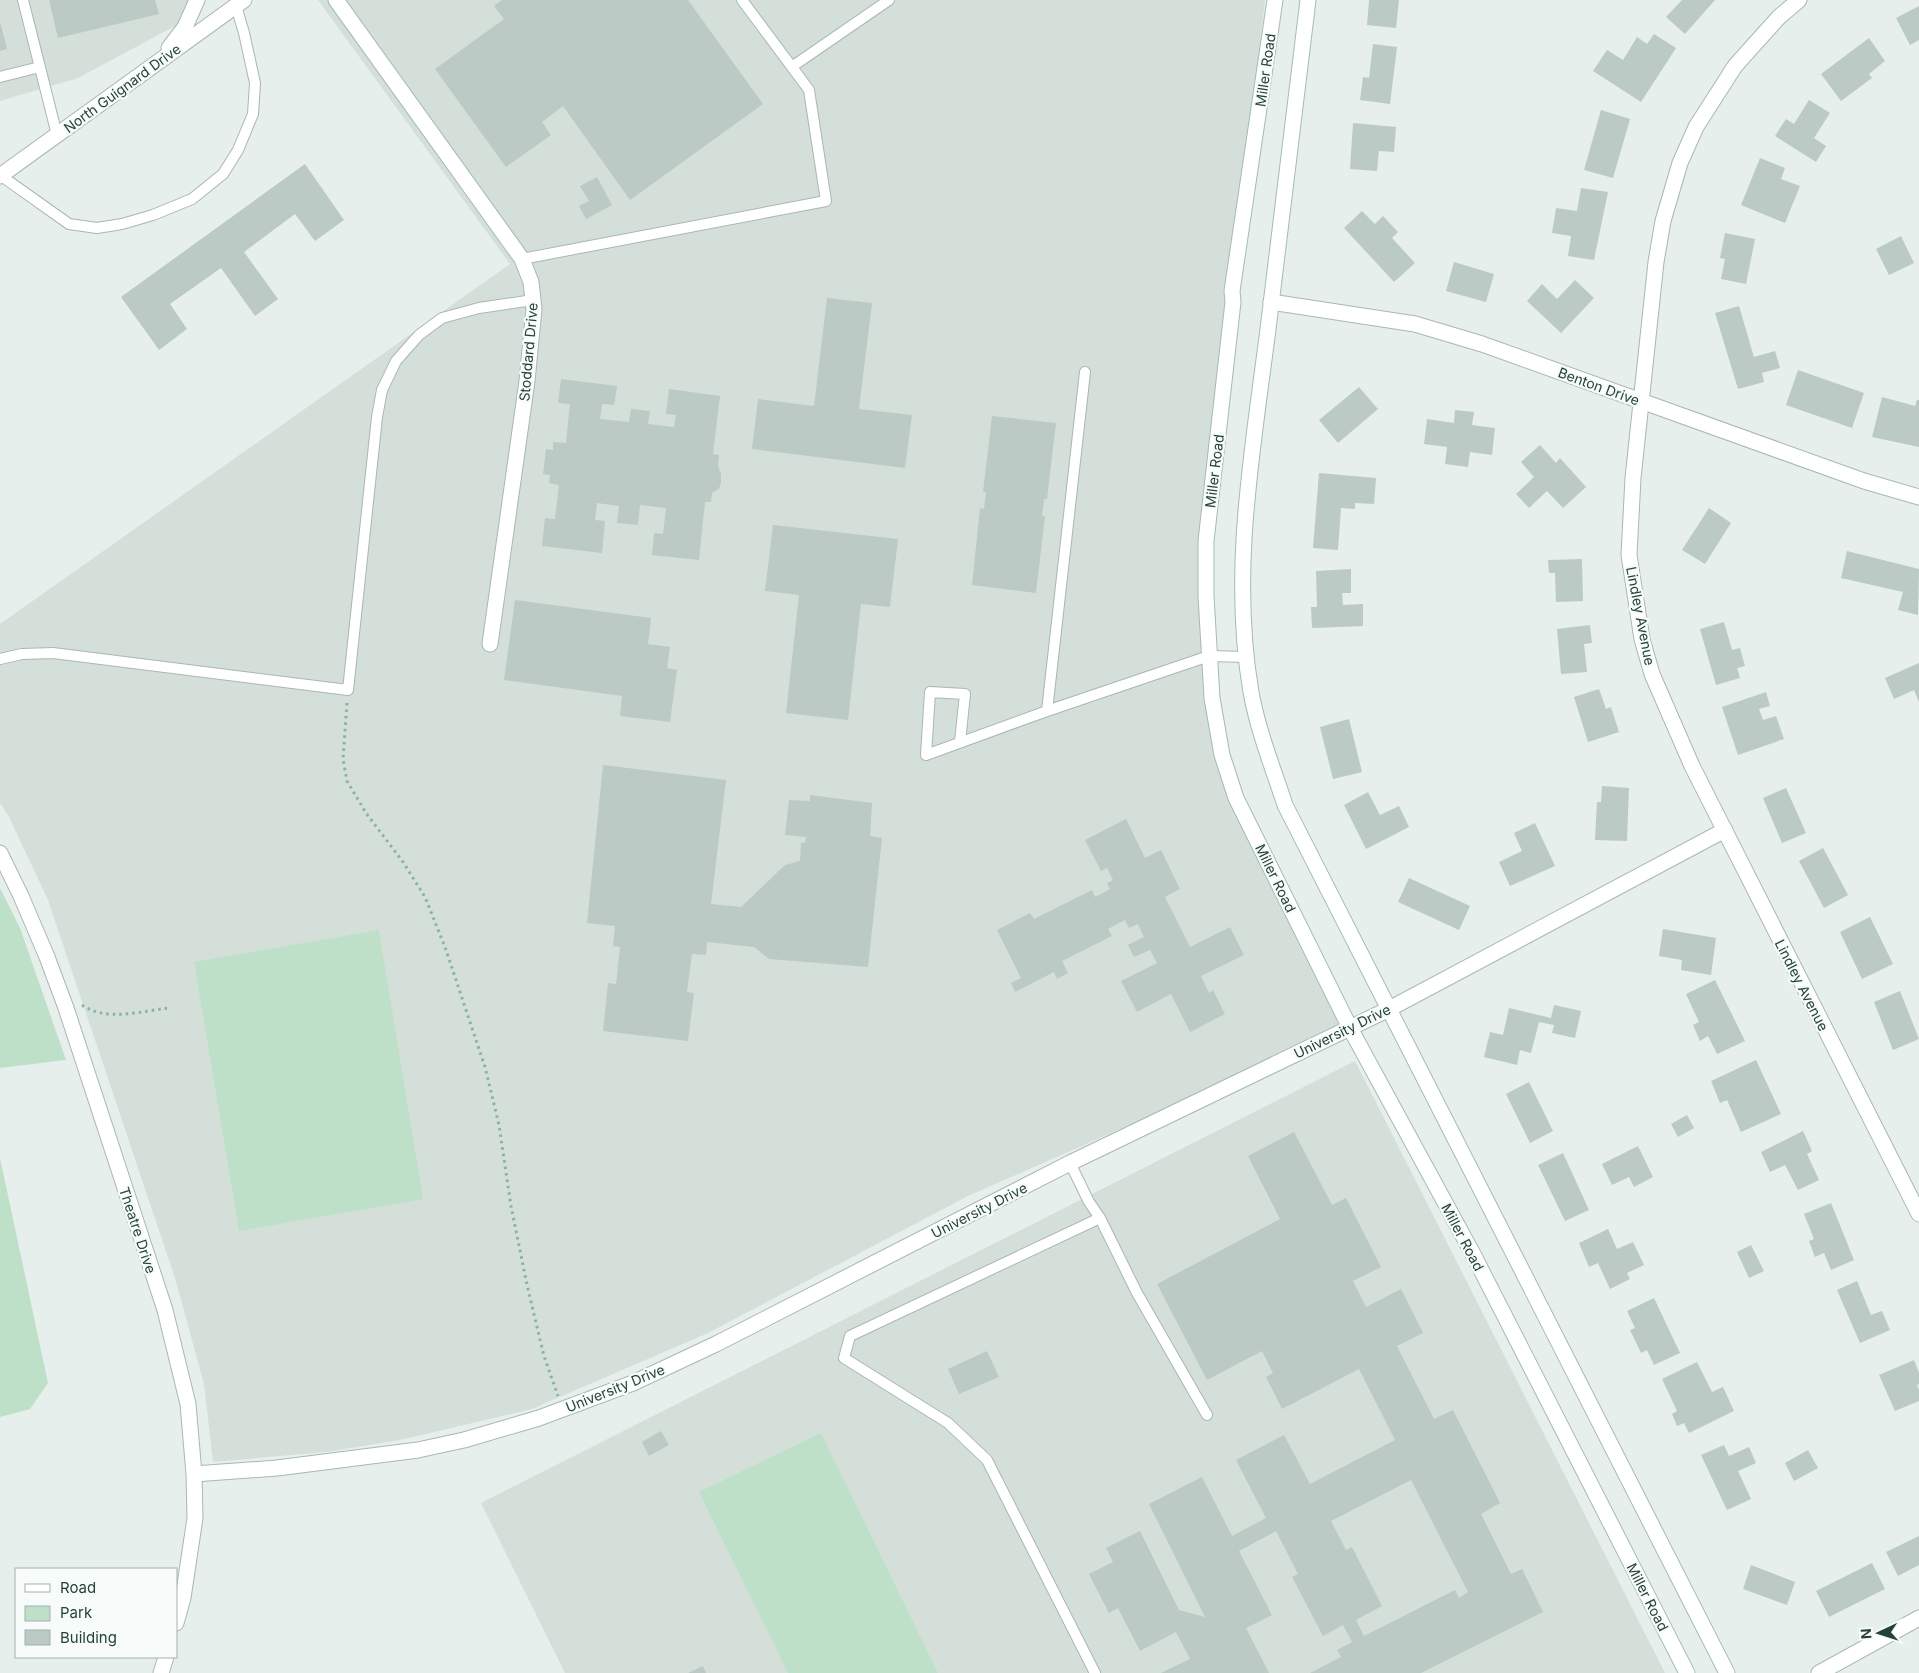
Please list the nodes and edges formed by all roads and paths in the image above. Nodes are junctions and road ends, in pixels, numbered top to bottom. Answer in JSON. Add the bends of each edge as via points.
{"nodes":[{"id":1,"x":23,"y":0,"type":"edge"},
{"id":2,"x":196,"y":0,"type":"edge"},
{"id":3,"x":336,"y":0,"type":"edge"},
{"id":4,"x":742,"y":0,"type":"edge"},
{"id":5,"x":889,"y":0,"type":"edge"},
{"id":6,"x":1275,"y":0,"type":"edge"},
{"id":7,"x":1308,"y":0,"type":"edge"},
{"id":8,"x":1799,"y":0,"type":"edge"},
{"id":9,"x":240,"y":3,"type":"edge"},
{"id":10,"x":158,"y":62,"type":"junction"},
{"id":11,"x":793,"y":66,"type":"junction"},
{"id":12,"x":40,"y":67,"type":"junction"},
{"id":13,"x":0,"y":77,"type":"edge"},
{"id":14,"x":57,"y":135,"type":"junction"},
{"id":15,"x":0,"y":175,"type":"edge"},
{"id":16,"x":522,"y":259,"type":"junction"},
{"id":17,"x":533,"y":300,"type":"junction"},
{"id":18,"x":1271,"y":302,"type":"junction"},
{"id":19,"x":1084,"y":372,"type":"dead end"},
{"id":20,"x":1642,"y":401,"type":"junction"},
{"id":21,"x":1919,"y":497,"type":"edge"},
{"id":22,"x":490,"y":644,"type":"dead end"},
{"id":23,"x":1209,"y":656,"type":"junction"},
{"id":24,"x":1247,"y":657,"type":"junction"},
{"id":25,"x":0,"y":659,"type":"edge"},
{"id":26,"x":348,"y":690,"type":"junction"},
{"id":27,"x":1047,"y":711,"type":"junction"},
{"id":28,"x":960,"y":742,"type":"junction"},
{"id":29,"x":1725,"y":830,"type":"junction"},
{"id":30,"x":0,"y":853,"type":"edge"},
{"id":31,"x":63,"y":1000,"type":"junction"},
{"id":32,"x":169,"y":1008,"type":"dead end"},
{"id":33,"x":1389,"y":1008,"type":"junction"},
{"id":34,"x":1350,"y":1028,"type":"junction"},
{"id":35,"x":1070,"y":1163,"type":"junction"},
{"id":36,"x":1919,"y":1214,"type":"edge"},
{"id":37,"x":1100,"y":1218,"type":"junction"},
{"id":38,"x":564,"y":1409,"type":"junction"},
{"id":39,"x":1207,"y":1415,"type":"dead end"},
{"id":40,"x":194,"y":1474,"type":"junction"},
{"id":41,"x":178,"y":1615,"type":"edge"},
{"id":42,"x":1919,"y":1618,"type":"edge"},
{"id":43,"x":166,"y":1658,"type":"edge"},
{"id":44,"x":160,"y":1673,"type":"edge"},
{"id":45,"x":1095,"y":1673,"type":"edge"},
{"id":46,"x":1687,"y":1673,"type":"edge"},
{"id":47,"x":1727,"y":1673,"type":"edge"},
{"id":48,"x":1819,"y":1673,"type":"edge"}],
"edges":[{"from":1,"to":12,"type":"lane"},
{"from":2,"to":10,"type":"street","via":[[185,27]]},
{"from":3,"to":16,"type":"street","name":"Stoddard Drive"},
{"from":4,"to":11,"type":"lane"},
{"from":5,"to":11,"type":"lane"},
{"from":6,"to":23,"type":"street","name":"Miller Road","via":[[1232,291],[1206,542]]},
{"from":7,"to":18,"type":"street"},
{"from":8,"to":20,"type":"street","name":"Lindley Avenue","via":[[1735,66],[1696,127],[1680,163],[1656,262]]},
{"from":9,"to":10,"type":"street","name":"North Guignard Drive"},
{"from":9,"to":15,"type":"lane","via":[[255,83],[252,114],[238,150],[223,174],[192,199],[153,215],[97,228],[69,224]]},
{"from":10,"to":14,"type":"street","name":"North Guignard Drive"},
{"from":11,"to":16,"type":"lane","via":[[809,90],[826,200]]},
{"from":12,"to":13,"type":"lane"},
{"from":12,"to":14,"type":"lane"},
{"from":14,"to":15,"type":"street","name":"North Guignard Drive"},
{"from":16,"to":17,"type":"street","name":"Stoddard Drive","via":[[531,282]]},
{"from":17,"to":22,"type":"street","name":"Stoddard Drive","via":[[527,380]]},
{"from":17,"to":26,"type":"lane","via":[[479,308],[442,318],[419,335],[396,361],[382,390]]},
{"from":18,"to":20,"type":"street","name":"Benton Drive","via":[[1415,324],[1482,344]]},
{"from":18,"to":24,"type":"street","via":[[1242,559]]},
{"from":19,"to":27,"type":"lane"},
{"from":20,"to":21,"type":"street","name":"Benton Drive","via":[[1864,481]]},
{"from":20,"to":29,"type":"street","name":"Lindley Avenue","via":[[1629,555],[1642,639],[1666,710]]},
{"from":23,"to":24,"type":"lane"},
{"from":23,"to":27,"type":"lane"},
{"from":23,"to":34,"type":"street","name":"Miller Road","via":[[1222,756],[1236,798]]},
{"from":24,"to":33,"type":"street","via":[[1258,724],[1286,805]]},
{"from":25,"to":26,"type":"lane","via":[[22,654],[53,654]]},
{"from":26,"to":38,"type":"path","via":[[343,744],[346,776],[366,813],[425,898],[445,947],[485,1067],[499,1125],[526,1285],[553,1385]]},
{"from":27,"to":28,"type":"lane"},
{"from":28,"to":28,"type":"lane","via":[[926,755],[930,692],[965,694]]},
{"from":29,"to":33,"type":"street","name":"University Drive"},
{"from":29,"to":36,"type":"street","name":"Lindley Avenue"},
{"from":30,"to":31,"type":"street","name":"Theatre Drive","via":[[47,956]]},
{"from":31,"to":32,"type":"path","via":[[72,1000],[95,1013]]},
{"from":31,"to":40,"type":"street","name":"Theatre Drive","via":[[172,1338],[188,1404]]},
{"from":33,"to":34,"type":"street","name":"University Drive"},
{"from":33,"to":47,"type":"street"},
{"from":34,"to":35,"type":"street","name":"University Drive"},
{"from":34,"to":46,"type":"street","name":"Miller Road","via":[[1473,1254]]},
{"from":35,"to":37,"type":"lane"},
{"from":35,"to":38,"type":"street","name":"University Drive","via":[[716,1344],[633,1383]]},
{"from":37,"to":39,"type":"lane","via":[[1137,1292]]},
{"from":37,"to":45,"type":"lane","via":[[850,1336],[844,1358],[948,1423],[987,1460]]},
{"from":38,"to":40,"type":"street","name":"University Drive","via":[[503,1429],[418,1450],[277,1468]]},
{"from":40,"to":41,"type":"street","name":"Theatre Drive","via":[[195,1518]]},
{"from":42,"to":48,"type":"street"},
{"from":43,"to":44,"type":"street"}]}
